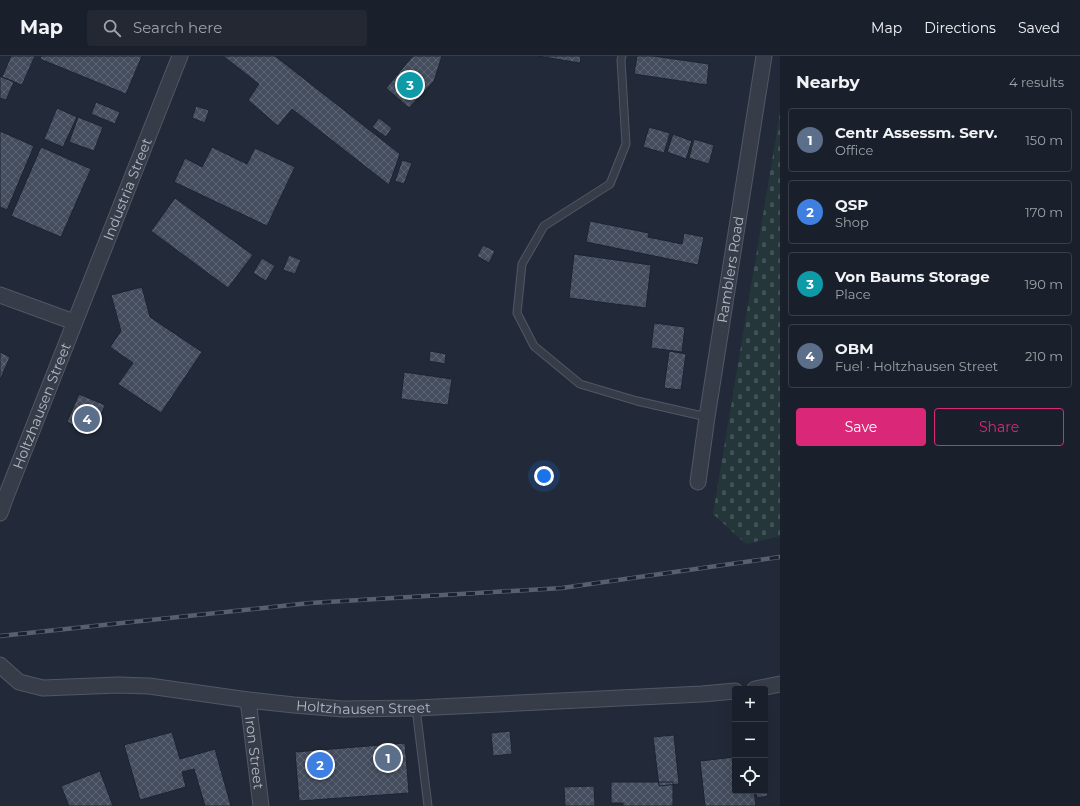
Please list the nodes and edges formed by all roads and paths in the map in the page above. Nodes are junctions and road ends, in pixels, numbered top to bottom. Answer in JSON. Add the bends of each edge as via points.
{"nodes":[{"id":1,"x":180,"y":56,"type":"edge"},
{"id":2,"x":622,"y":56,"type":"edge"},
{"id":3,"x":764,"y":56,"type":"edge"},
{"id":4,"x":0,"y":295,"type":"edge"},
{"id":5,"x":74,"y":322,"type":"junction"},
{"id":6,"x":707,"y":417,"type":"junction"},
{"id":7,"x":698,"y":482,"type":"dead end"},
{"id":8,"x":0,"y":513,"type":"edge"},
{"id":9,"x":0,"y":666,"type":"edge"},
{"id":10,"x":780,"y":684,"type":"edge"},
{"id":11,"x":768,"y":686,"type":"edge"},
{"id":12,"x":732,"y":691,"type":"edge"},
{"id":13,"x":248,"y":700,"type":"junction"},
{"id":14,"x":416,"y":708,"type":"junction"},
{"id":15,"x":261,"y":806,"type":"edge"},
{"id":16,"x":428,"y":806,"type":"edge"}],
"edges":[{"from":1,"to":5,"type":"street","name":"Industria Street"},
{"from":2,"to":6,"type":"lane","via":[[626,144],[610,184],[544,226],[522,264],[517,313],[534,346],[580,384],[637,401]]},
{"from":3,"to":6,"type":"street","name":"Ramblers Road"},
{"from":4,"to":5,"type":"street"},
{"from":5,"to":8,"type":"street","name":"Holtzhausen Street"},
{"from":6,"to":7,"type":"street","name":"Ramblers Road"},
{"from":9,"to":13,"type":"street","name":"Holtzhausen Street","via":[[19,682],[43,688],[149,686]]},
{"from":10,"to":11,"type":"street"},
{"from":12,"to":14,"type":"street","name":"Holtzhausen Street"},
{"from":13,"to":14,"type":"street","name":"Holtzhausen Street","via":[[342,709]]},
{"from":13,"to":15,"type":"street","name":"Iron Street"},
{"from":14,"to":16,"type":"lane"}]}
